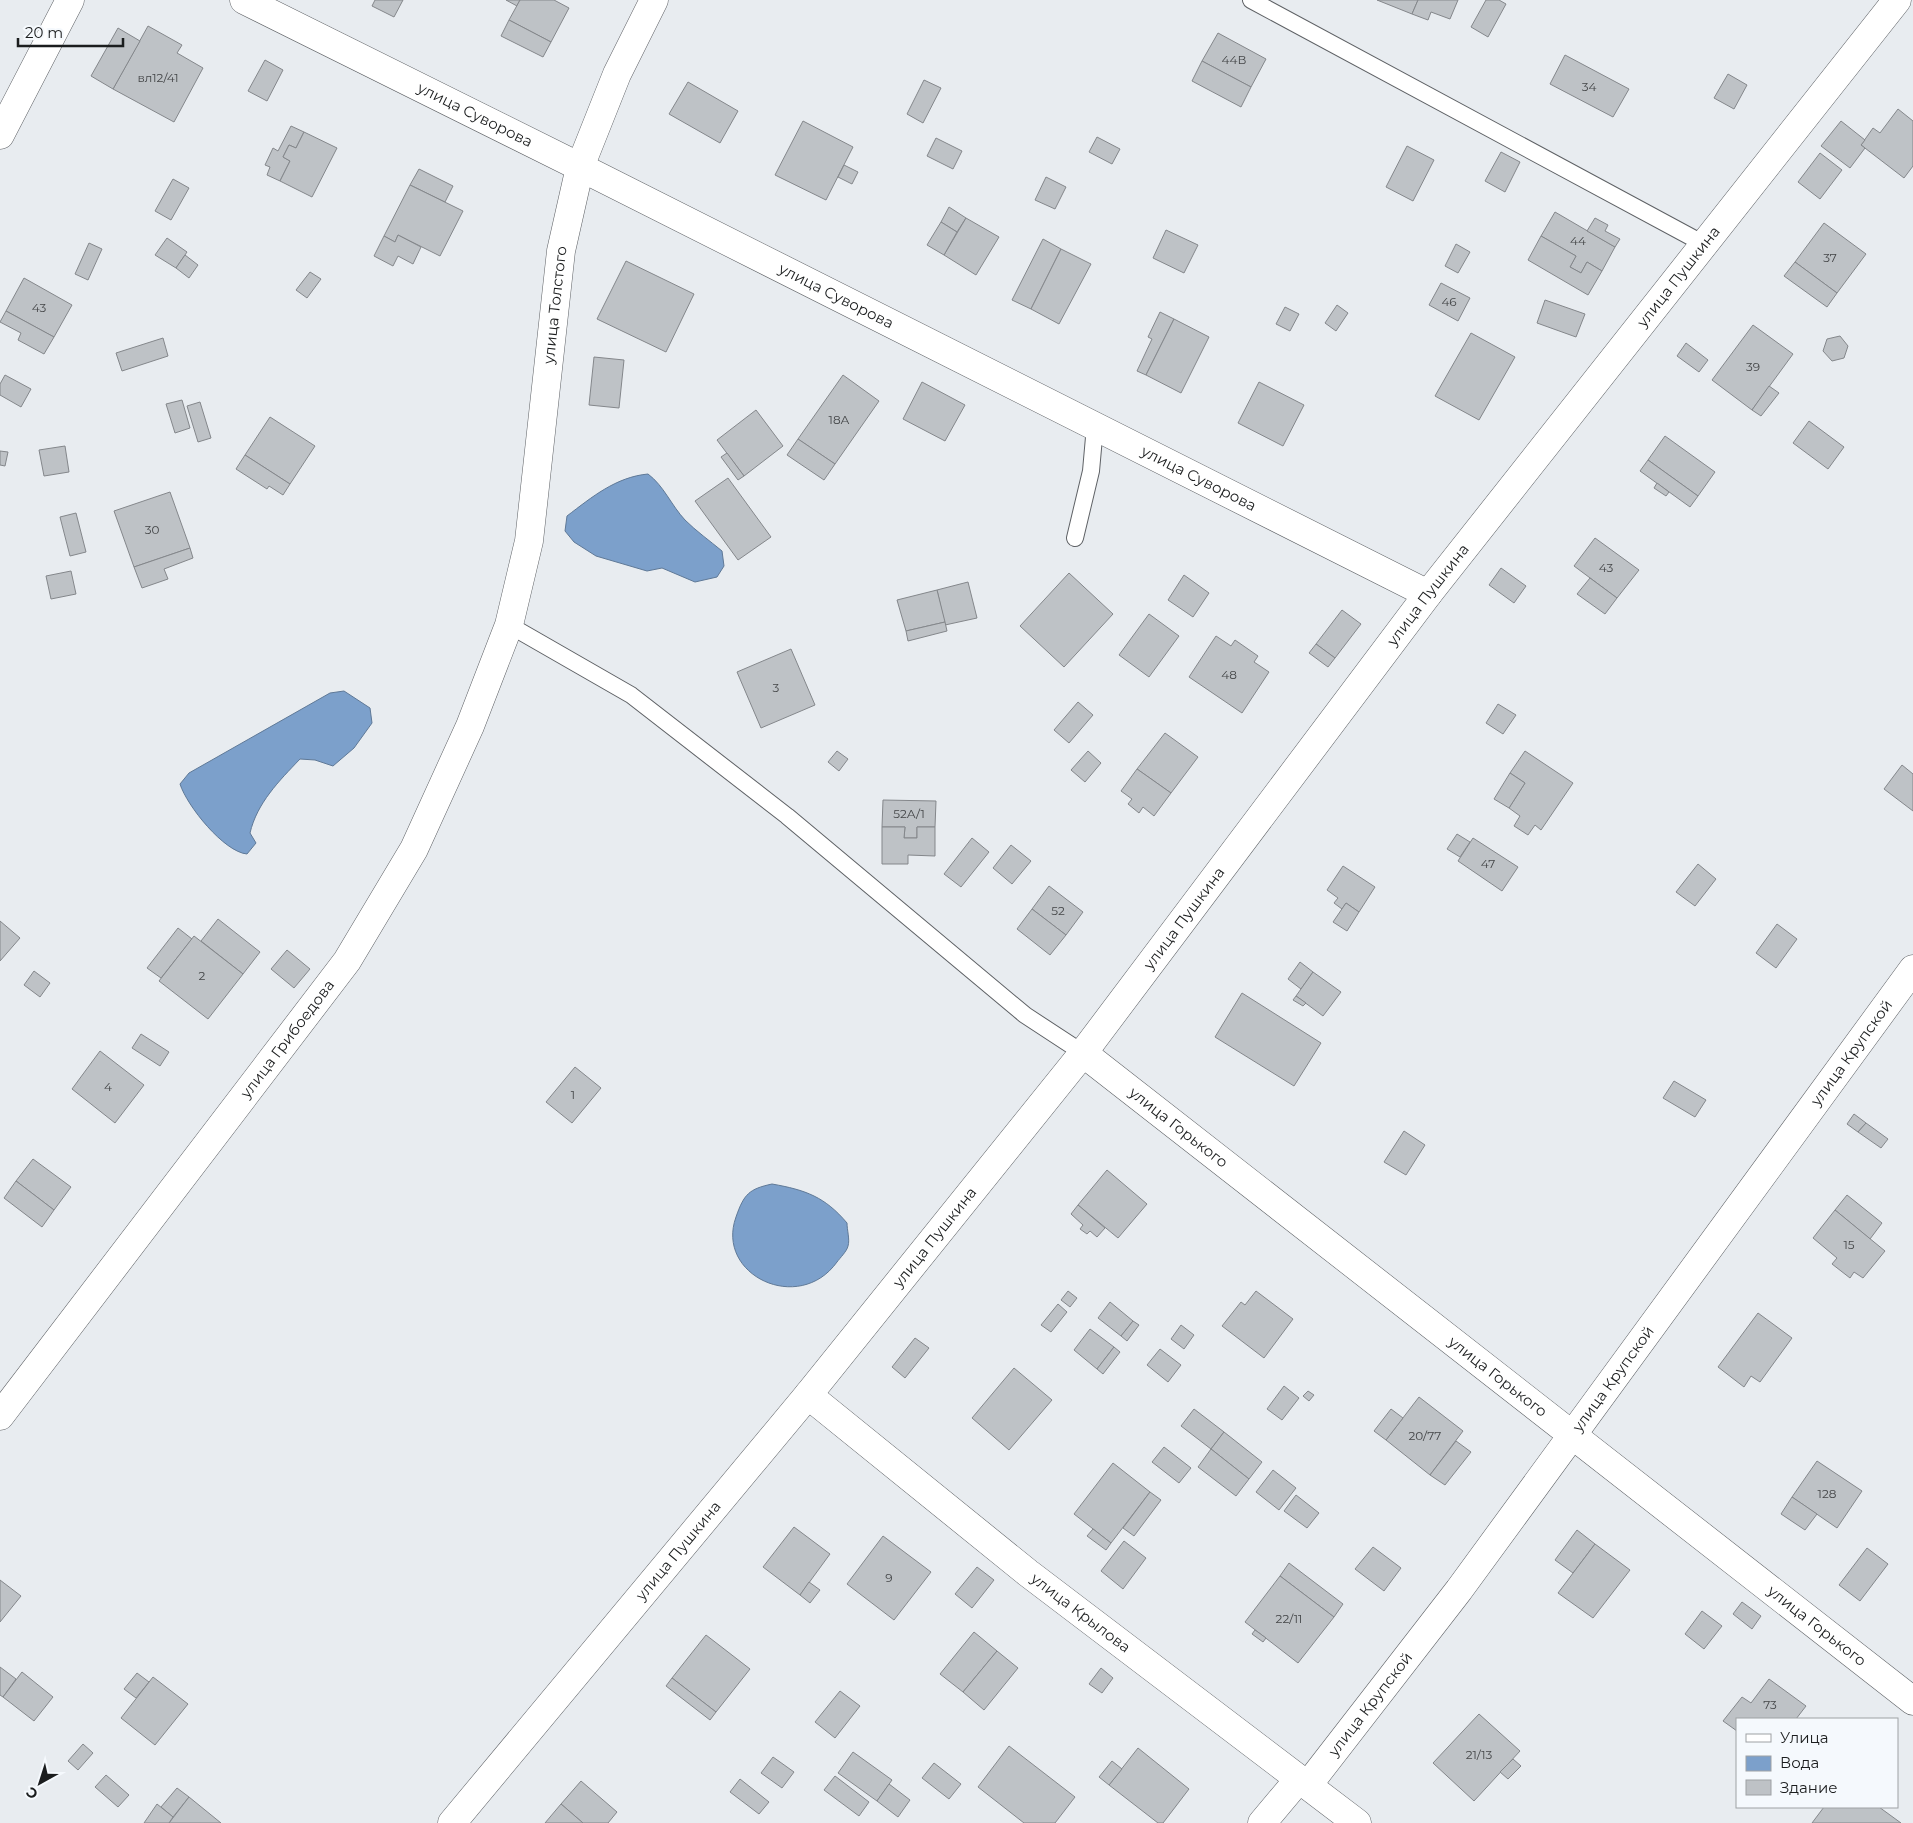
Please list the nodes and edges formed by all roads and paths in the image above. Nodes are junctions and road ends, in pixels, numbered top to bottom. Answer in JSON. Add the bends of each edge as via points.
{"nodes":[{"id":1,"x":70,"y":0,"type":"edge"},
{"id":2,"x":244,"y":0,"type":"edge"},
{"id":3,"x":654,"y":0,"type":"edge"},
{"id":4,"x":1251,"y":0,"type":"edge"},
{"id":5,"x":1897,"y":0,"type":"edge"},
{"id":6,"x":0,"y":135,"type":"edge"},
{"id":7,"x":580,"y":166,"type":"junction"},
{"id":8,"x":1704,"y":244,"type":"junction"},
{"id":9,"x":1095,"y":426,"type":"junction"},
{"id":10,"x":1075,"y":538,"type":"dead end"},
{"id":11,"x":1428,"y":594,"type":"junction"},
{"id":12,"x":510,"y":625,"type":"junction"},
{"id":13,"x":1913,"y":969,"type":"edge"},
{"id":14,"x":1083,"y":1053,"type":"junction"},
{"id":15,"x":808,"y":1395,"type":"junction"},
{"id":16,"x":0,"y":1416,"type":"edge"},
{"id":17,"x":1574,"y":1436,"type":"junction"},
{"id":18,"x":1913,"y":1701,"type":"edge"},
{"id":19,"x":1304,"y":1782,"type":"junction"},
{"id":20,"x":455,"y":1822,"type":"edge"},
{"id":21,"x":1262,"y":1823,"type":"edge"},
{"id":22,"x":1357,"y":1823,"type":"edge"}],
"edges":[{"from":1,"to":6,"type":"street"},
{"from":2,"to":7,"type":"street","name":"улица Суворова"},
{"from":3,"to":7,"type":"street","name":"улица Толстого","via":[[617,74]]},
{"from":4,"to":8,"type":"lane"},
{"from":5,"to":8,"type":"street","name":"улица Пушкина"},
{"from":7,"to":9,"type":"street","name":"улица Суворова"},
{"from":7,"to":12,"type":"street","name":"улица Толстого","via":[[561,251],[528,541]]},
{"from":8,"to":11,"type":"street","name":"улица Пушкина"},
{"from":9,"to":10,"type":"lane","via":[[1091,471]]},
{"from":9,"to":11,"type":"street","name":"улица Суворова"},
{"from":11,"to":14,"type":"street","name":"улица Пушкина"},
{"from":12,"to":14,"type":"lane","via":[[631,695],[787,816],[1024,1014]]},
{"from":12,"to":16,"type":"street","name":"улица Грибоедова","via":[[470,726],[414,850],[347,961]]},
{"from":13,"to":17,"type":"street","name":"улица Крупской"},
{"from":14,"to":15,"type":"street","name":"улица Пушкина"},
{"from":14,"to":17,"type":"street","name":"улица Горького"},
{"from":15,"to":19,"type":"street","name":"улица Крылова","via":[[1028,1573]]},
{"from":15,"to":20,"type":"street","name":"улица Пушкина"},
{"from":17,"to":18,"type":"street","name":"улица Горького"},
{"from":17,"to":19,"type":"street","name":"улица Крупской","via":[[1459,1590]]},
{"from":19,"to":21,"type":"street","name":"улица Крупской"},
{"from":19,"to":22,"type":"street","name":"улица Крылова"}]}
